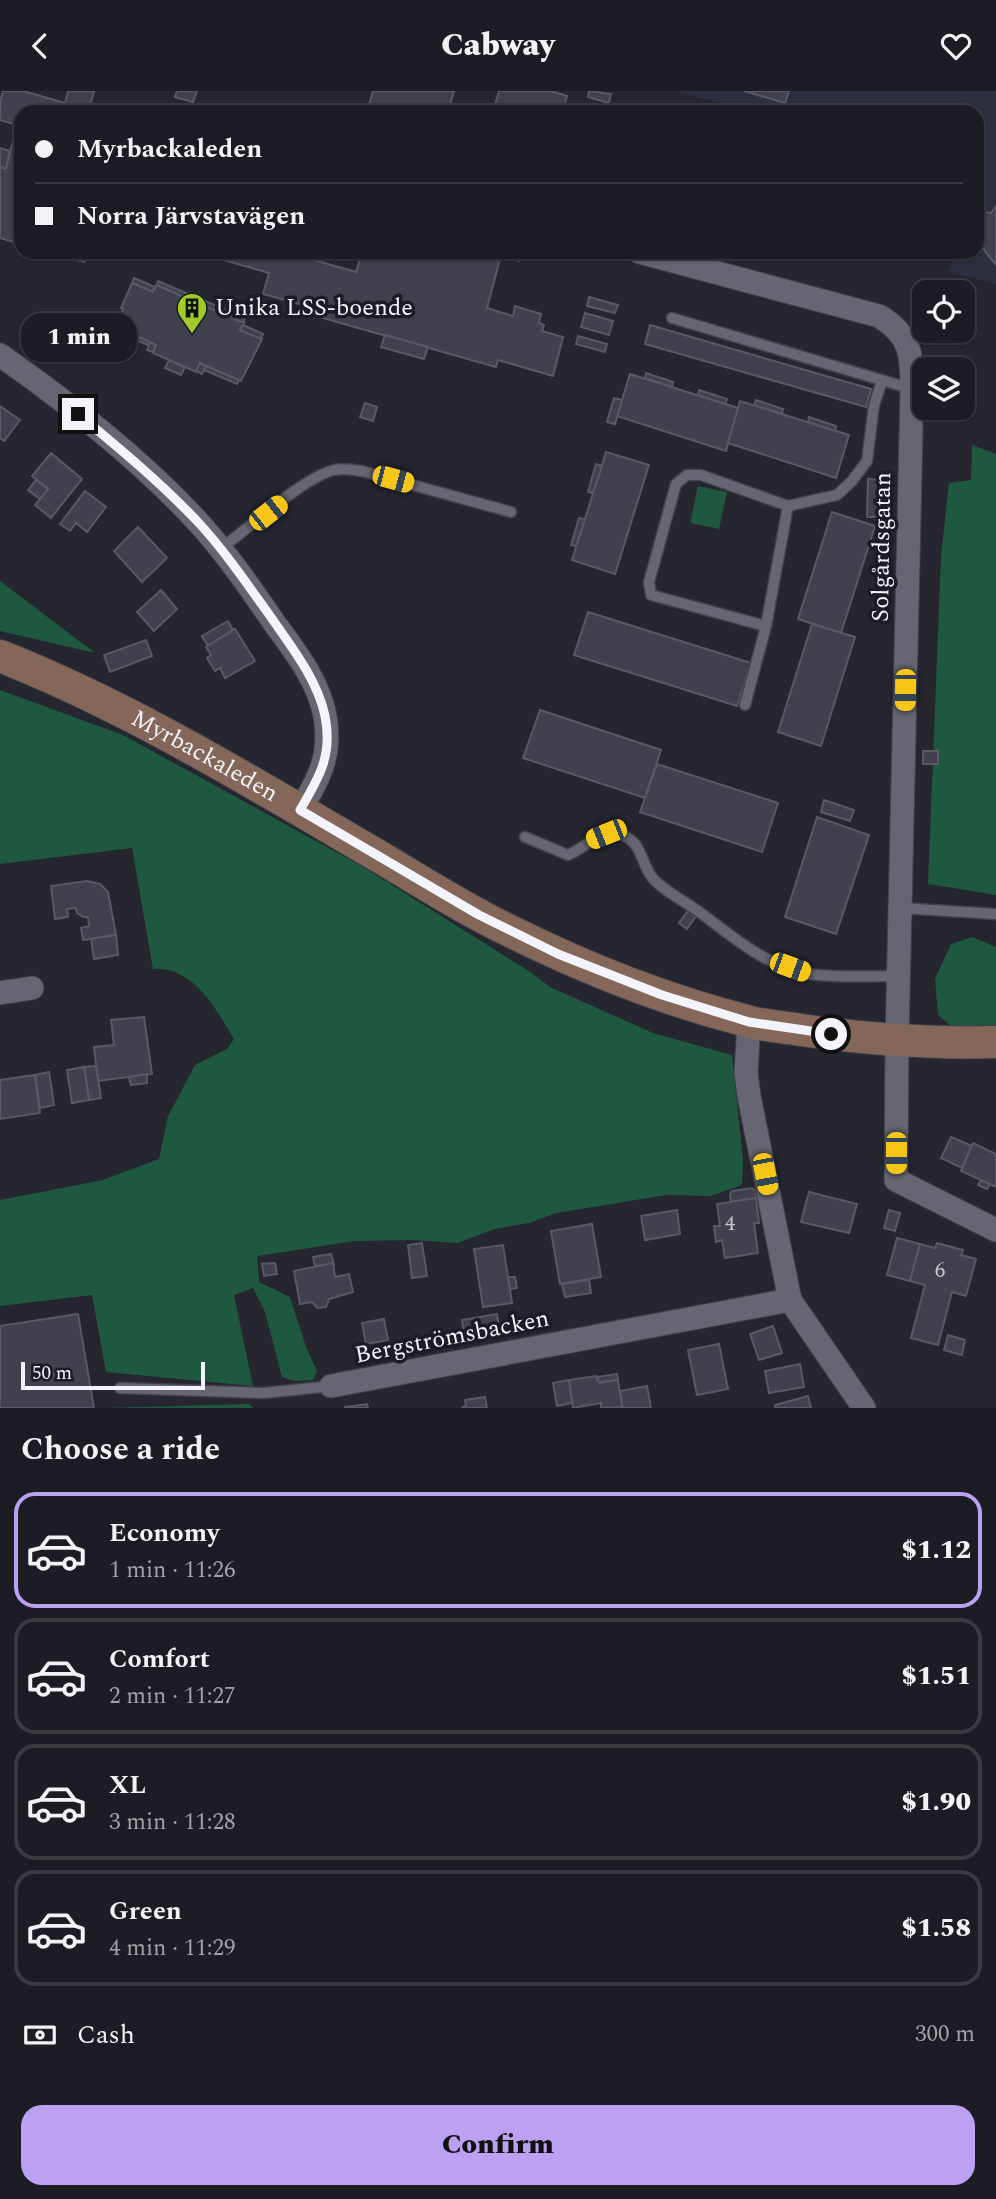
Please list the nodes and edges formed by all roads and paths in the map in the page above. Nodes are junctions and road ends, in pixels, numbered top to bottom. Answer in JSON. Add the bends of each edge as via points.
{"nodes":[{"id":1,"x":665,"y":259,"type":"edge"},
{"id":2,"x":672,"y":318,"type":"dead end"},
{"id":3,"x":0,"y":355,"type":"edge"},
{"id":4,"x":912,"y":362,"type":"edge"},
{"id":5,"x":882,"y":381,"type":"junction"},
{"id":6,"x":912,"y":389,"type":"joint"},
{"id":7,"x":789,"y":506,"type":"junction"},
{"id":8,"x":511,"y":512,"type":"dead end"},
{"id":9,"x":220,"y":549,"type":"junction"},
{"id":10,"x":766,"y":626,"type":"junction"},
{"id":11,"x":0,"y":656,"type":"edge"},
{"id":12,"x":745,"y":705,"type":"dead end"},
{"id":13,"x":300,"y":810,"type":"junction"},
{"id":14,"x":525,"y":837,"type":"dead end"},
{"id":15,"x":900,"y":908,"type":"junction"},
{"id":16,"x":996,"y":914,"type":"edge"},
{"id":17,"x":899,"y":976,"type":"junction"},
{"id":18,"x":32,"y":988,"type":"dead end"},
{"id":19,"x":0,"y":993,"type":"edge"},
{"id":20,"x":749,"y":1022,"type":"junction"},
{"id":21,"x":897,"y":1040,"type":"junction"},
{"id":22,"x":996,"y":1042,"type":"edge"},
{"id":23,"x":996,"y":1230,"type":"edge"},
{"id":24,"x":790,"y":1300,"type":"junction"},
{"id":25,"x":331,"y":1387,"type":"joint"},
{"id":26,"x":120,"y":1388,"type":"dead end"},
{"id":27,"x":864,"y":1408,"type":"edge"}],
"edges":[{"from":1,"to":4,"type":"street","name":"Solgårdsgatan","via":[[879,316],[905,338]]},
{"from":2,"to":5,"type":"lane"},
{"from":3,"to":9,"type":"street","via":[[133,459]]},
{"from":5,"to":6,"type":"lane"},
{"from":5,"to":7,"type":"lane","via":[[867,461],[837,495]]},
{"from":6,"to":15,"type":"street","name":"Solgårdsgatan"},
{"from":7,"to":10,"type":"lane"},
{"from":7,"to":10,"type":"lane","via":[[701,475],[687,475],[676,484],[649,582],[651,594]]},
{"from":8,"to":9,"type":"lane","via":[[345,468],[310,480]]},
{"from":9,"to":13,"type":"street","via":[[295,651],[325,715],[326,756]]},
{"from":10,"to":12,"type":"lane"},
{"from":11,"to":13,"type":"street","name":"Myrbackaleden","via":[[140,719]]},
{"from":13,"to":20,"type":"street","name":"Myrbackaleden","via":[[506,930],[662,995]]},
{"from":14,"to":17,"type":"lane","via":[[568,855],[606,834],[623,835],[639,848],[651,877],[748,949],[808,974]]},
{"from":15,"to":16,"type":"lane"},
{"from":15,"to":17,"type":"street","name":"Solgårdsgatan"},
{"from":17,"to":21,"type":"street","name":"Solgårdsgatan"},
{"from":18,"to":19,"type":"street"},
{"from":20,"to":21,"type":"street","name":"Myrbackaleden"},
{"from":20,"to":24,"type":"street","via":[[749,1096]]},
{"from":21,"to":22,"type":"street","name":"Myrbackaleden"},
{"from":21,"to":23,"type":"street","name":"Solgårdsgatan","via":[[896,1180]]},
{"from":24,"to":25,"type":"street","name":"Bergströmsbacken"},
{"from":24,"to":27,"type":"street"},
{"from":25,"to":26,"type":"lane","name":"Bergströmsbacken","via":[[264,1393]]}]}
